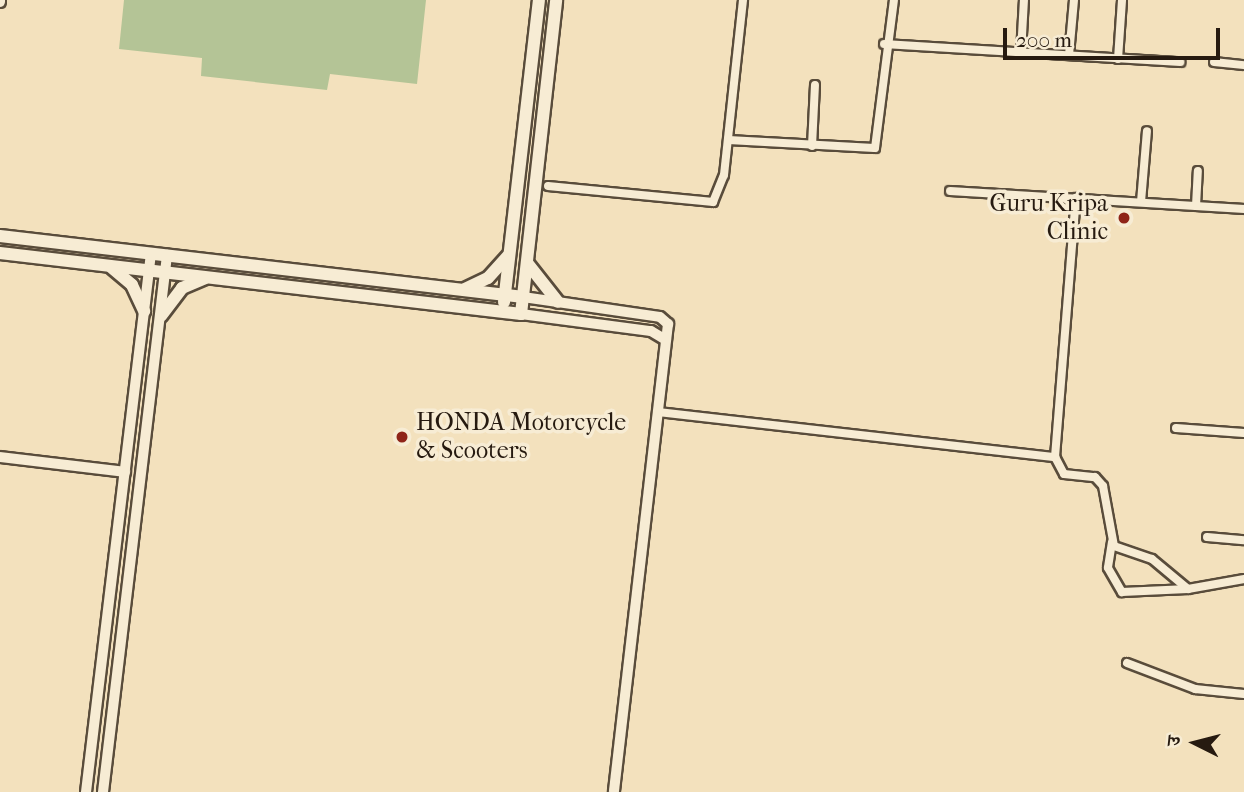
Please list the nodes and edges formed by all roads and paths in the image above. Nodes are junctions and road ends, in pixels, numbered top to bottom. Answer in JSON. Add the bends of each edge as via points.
{"nodes":[{"id":1,"x":539,"y":0,"type":"edge"},
{"id":2,"x":556,"y":0,"type":"edge"},
{"id":3,"x":743,"y":0,"type":"edge"},
{"id":4,"x":894,"y":0,"type":"edge"},
{"id":5,"x":1024,"y":0,"type":"edge"},
{"id":6,"x":1074,"y":0,"type":"edge"},
{"id":7,"x":1122,"y":0,"type":"edge"},
{"id":8,"x":884,"y":44,"type":"junction"},
{"id":9,"x":1021,"y":53,"type":"junction"},
{"id":10,"x":1069,"y":55,"type":"junction"},
{"id":11,"x":1118,"y":59,"type":"junction"},
{"id":12,"x":1180,"y":62,"type":"dead end"},
{"id":13,"x":1214,"y":62,"type":"dead end"},
{"id":14,"x":1244,"y":65,"type":"edge"},
{"id":15,"x":816,"y":85,"type":"dead end"},
{"id":16,"x":1147,"y":131,"type":"dead end"},
{"id":17,"x":728,"y":140,"type":"junction"},
{"id":18,"x":812,"y":146,"type":"junction"},
{"id":19,"x":1199,"y":171,"type":"dead end"},
{"id":20,"x":548,"y":186,"type":"dead end"},
{"id":21,"x":517,"y":189,"type":"junction"},
{"id":22,"x":534,"y":190,"type":"junction"},
{"id":23,"x":950,"y":191,"type":"dead end"},
{"id":24,"x":1076,"y":198,"type":"junction"},
{"id":25,"x":1141,"y":202,"type":"junction"},
{"id":26,"x":1196,"y":206,"type":"junction"},
{"id":27,"x":1244,"y":209,"type":"edge"},
{"id":28,"x":0,"y":236,"type":"edge"},
{"id":29,"x":0,"y":253,"type":"edge"},
{"id":30,"x":151,"y":253,"type":"junction"},
{"id":31,"x":509,"y":254,"type":"junction"},
{"id":32,"x":167,"y":255,"type":"junction"},
{"id":33,"x":527,"y":260,"type":"junction"},
{"id":34,"x":106,"y":265,"type":"junction"},
{"id":35,"x":149,"y":270,"type":"junction"},
{"id":36,"x":166,"y":272,"type":"junction"},
{"id":37,"x":209,"y":278,"type":"junction"},
{"id":38,"x":461,"y":290,"type":"junction"},
{"id":39,"x":505,"y":295,"type":"junction"},
{"id":40,"x":523,"y":297,"type":"junction"},
{"id":41,"x":558,"y":302,"type":"junction"},
{"id":42,"x":144,"y":311,"type":"junction"},
{"id":43,"x":503,"y":313,"type":"junction"},
{"id":44,"x":521,"y":314,"type":"junction"},
{"id":45,"x":161,"y":316,"type":"junction"},
{"id":46,"x":667,"y":340,"type":"junction"},
{"id":47,"x":658,"y":412,"type":"junction"},
{"id":48,"x":1176,"y":428,"type":"dead end"},
{"id":49,"x":1244,"y":433,"type":"edge"},
{"id":50,"x":0,"y":457,"type":"edge"},
{"id":51,"x":1055,"y":457,"type":"junction"},
{"id":52,"x":125,"y":472,"type":"junction"},
{"id":53,"x":1207,"y":537,"type":"dead end"},
{"id":54,"x":1244,"y":540,"type":"edge"},
{"id":55,"x":1112,"y":542,"type":"junction"},
{"id":56,"x":1244,"y":579,"type":"edge"},
{"id":57,"x":1188,"y":589,"type":"junction"},
{"id":58,"x":1128,"y":663,"type":"dead end"},
{"id":59,"x":1244,"y":694,"type":"edge"},
{"id":60,"x":86,"y":792,"type":"edge"},
{"id":61,"x":103,"y":792,"type":"edge"},
{"id":62,"x":614,"y":792,"type":"edge"}],
"edges":[{"from":1,"to":21,"type":"main road"},
{"from":2,"to":22,"type":"main road"},
{"from":3,"to":17,"type":"street"},
{"from":4,"to":8,"type":"street"},
{"from":5,"to":9,"type":"street"},
{"from":6,"to":10,"type":"street"},
{"from":7,"to":11,"type":"street"},
{"from":8,"to":9,"type":"street"},
{"from":8,"to":18,"type":"street","via":[[876,147]]},
{"from":9,"to":10,"type":"street"},
{"from":10,"to":11,"type":"street"},
{"from":11,"to":12,"type":"street"},
{"from":13,"to":14,"type":"street"},
{"from":15,"to":18,"type":"street"},
{"from":16,"to":25,"type":"street"},
{"from":17,"to":18,"type":"street"},
{"from":17,"to":20,"type":"street","via":[[720,190],[703,205]]},
{"from":19,"to":26,"type":"street"},
{"from":21,"to":22,"type":"main road"},
{"from":21,"to":31,"type":"main road"},
{"from":22,"to":33,"type":"main road"},
{"from":23,"to":24,"type":"street"},
{"from":24,"to":25,"type":"street"},
{"from":24,"to":51,"type":"street"},
{"from":25,"to":26,"type":"street"},
{"from":26,"to":27,"type":"street"},
{"from":28,"to":30,"type":"main road"},
{"from":29,"to":34,"type":"main road"},
{"from":30,"to":32,"type":"main road"},
{"from":30,"to":35,"type":"street"},
{"from":31,"to":38,"type":"main road","via":[[488,278]]},
{"from":31,"to":39,"type":"main road"},
{"from":32,"to":36,"type":"street"},
{"from":32,"to":38,"type":"main road"},
{"from":33,"to":40,"type":"main road"},
{"from":33,"to":41,"type":"main road","via":[[538,284]]},
{"from":34,"to":35,"type":"main road"},
{"from":34,"to":42,"type":"main road","via":[[126,276]]},
{"from":35,"to":36,"type":"main road"},
{"from":35,"to":42,"type":"street"},
{"from":36,"to":37,"type":"main road"},
{"from":36,"to":45,"type":"street"},
{"from":37,"to":43,"type":"main road"},
{"from":37,"to":45,"type":"main road","via":[[182,289]]},
{"from":38,"to":39,"type":"main road"},
{"from":39,"to":40,"type":"main road"},
{"from":39,"to":43,"type":"main road"},
{"from":40,"to":41,"type":"street"},
{"from":40,"to":44,"type":"main road"},
{"from":41,"to":46,"type":"street","via":[[660,317],[668,324]]},
{"from":42,"to":52,"type":"street"},
{"from":43,"to":44,"type":"main road"},
{"from":44,"to":46,"type":"street","via":[[651,331]]},
{"from":45,"to":61,"type":"street"},
{"from":46,"to":47,"type":"street"},
{"from":47,"to":51,"type":"street"},
{"from":47,"to":62,"type":"street"},
{"from":48,"to":49,"type":"street"},
{"from":50,"to":52,"type":"street"},
{"from":51,"to":55,"type":"street","via":[[1061,472],[1095,477],[1104,486]]},
{"from":52,"to":60,"type":"street"},
{"from":53,"to":54,"type":"street"},
{"from":55,"to":57,"type":"street","via":[[1152,559]]},
{"from":55,"to":57,"type":"street","via":[[1108,568],[1122,592]]},
{"from":56,"to":57,"type":"street"},
{"from":58,"to":59,"type":"street","via":[[1195,690]]}]}
